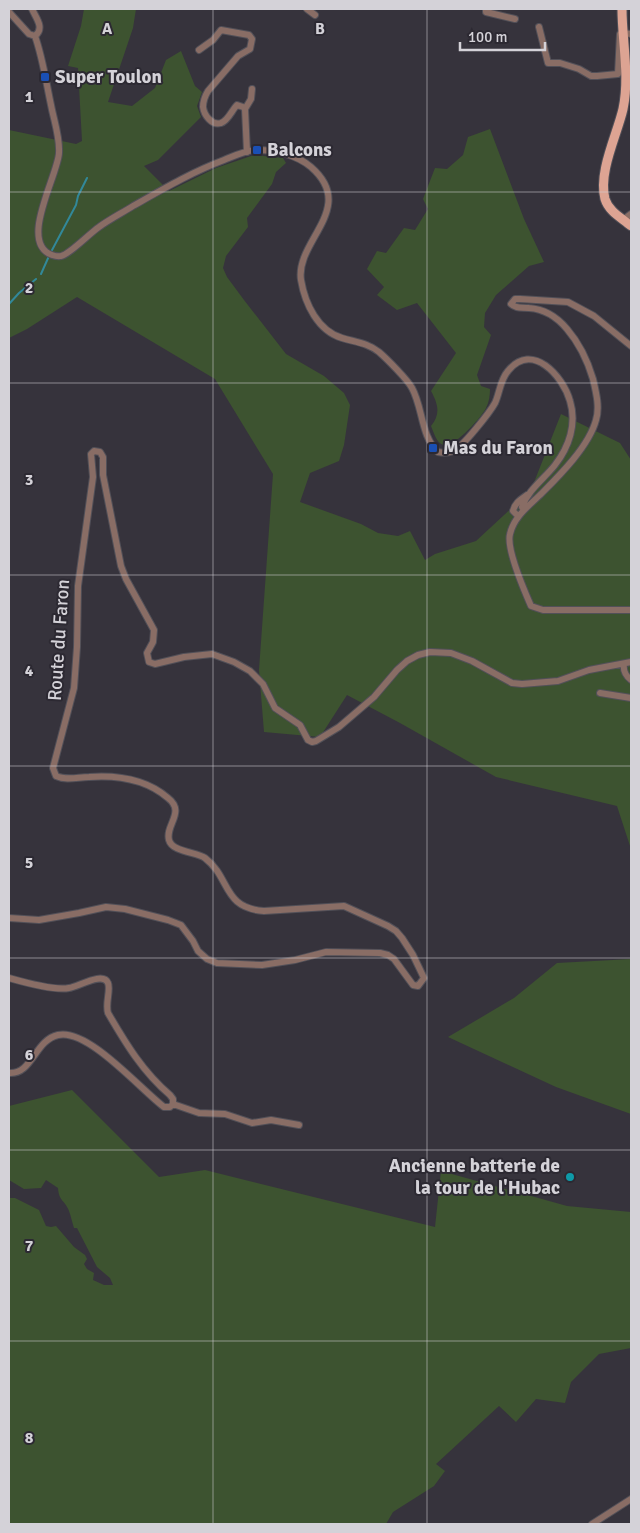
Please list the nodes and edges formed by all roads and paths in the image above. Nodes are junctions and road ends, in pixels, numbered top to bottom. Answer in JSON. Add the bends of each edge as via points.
{"nodes":[{"id":1,"x":32,"y":9,"type":"edge"},
{"id":2,"x":307,"y":9,"type":"edge"},
{"id":3,"x":486,"y":9,"type":"edge"},
{"id":4,"x":622,"y":9,"type":"edge"},
{"id":5,"x":9,"y":12,"type":"edge"},
{"id":6,"x":315,"y":15,"type":"dead end"},
{"id":7,"x":515,"y":19,"type":"dead end"},
{"id":8,"x":627,"y":23,"type":"edge"},
{"id":9,"x":539,"y":27,"type":"dead end"},
{"id":10,"x":627,"y":33,"type":"edge"},
{"id":11,"x":35,"y":36,"type":"junction"},
{"id":12,"x":199,"y":50,"type":"dead end"},
{"id":13,"x":252,"y":89,"type":"dead end"},
{"id":14,"x":245,"y":109,"type":"junction"},
{"id":15,"x":247,"y":152,"type":"junction"},
{"id":16,"x":627,"y":217,"type":"edge"},
{"id":17,"x":631,"y":226,"type":"edge"},
{"id":18,"x":631,"y":346,"type":"edge"},
{"id":19,"x":529,"y":494,"type":"junction"},
{"id":20,"x":524,"y":510,"type":"junction"},
{"id":21,"x":518,"y":516,"type":"junction"},
{"id":22,"x":631,"y":610,"type":"edge"},
{"id":23,"x":628,"y":663,"type":"edge"},
{"id":24,"x":631,"y":680,"type":"edge"},
{"id":25,"x":600,"y":693,"type":"dead end"},
{"id":26,"x":631,"y":698,"type":"edge"},
{"id":27,"x":9,"y":918,"type":"edge"},
{"id":28,"x":9,"y":978,"type":"edge"},
{"id":29,"x":9,"y":1073,"type":"edge"},
{"id":30,"x":173,"y":1104,"type":"junction"},
{"id":31,"x":300,"y":1125,"type":"dead end"},
{"id":32,"x":631,"y":1499,"type":"edge"},
{"id":33,"x":592,"y":1524,"type":"edge"}],
"edges":[{"from":1,"to":11,"type":"street","via":[[40,26],[40,32]]},
{"from":2,"to":6,"type":"street"},
{"from":3,"to":7,"type":"street","via":[[486,12]]},
{"from":4,"to":8,"type":"main road"},
{"from":5,"to":11,"type":"street","via":[[29,34]]},
{"from":8,"to":10,"type":"main road"},
{"from":9,"to":10,"type":"street","via":[[548,63],[560,63],[591,76],[618,74],[620,34]]},
{"from":10,"to":16,"type":"main road","via":[[624,100],[604,186],[607,203],[614,213]]},
{"from":11,"to":15,"type":"street","via":[[59,154],[44,201],[39,230],[44,250],[50,254],[61,256],[68,253],[100,226],[160,190],[196,171]]},
{"from":12,"to":14,"type":"street","via":[[221,30],[249,34],[252,39],[250,49],[238,56],[208,92],[203,107],[206,116],[219,124],[237,105]]},
{"from":13,"to":14,"type":"street","via":[[251,100]]},
{"from":14,"to":15,"type":"street"},
{"from":15,"to":19,"type":"street","via":[[283,153],[304,162],[322,179],[328,193],[327,208],[301,269],[311,308],[322,326],[331,333],[367,344],[379,352],[412,387],[430,444],[438,452],[452,452],[461,445],[488,414],[503,378],[515,364],[524,360],[542,362],[550,367],[564,385],[572,408],[572,430],[555,465]]},
{"from":16,"to":17,"type":"main road"},
{"from":18,"to":20,"type":"street","via":[[594,316],[568,302],[512,301],[516,307],[548,313],[568,330],[585,358],[597,402],[596,421],[578,453]]},
{"from":19,"to":20,"type":"street","via":[[522,507]]},
{"from":19,"to":21,"type":"street","via":[[514,506],[513,511]]},
{"from":20,"to":21,"type":"street"},
{"from":21,"to":22,"type":"street","via":[[509,541],[531,606],[543,610]]},
{"from":23,"to":24,"type":"street","via":[[623,668]]},
{"from":23,"to":27,"type":"street","name":"Route du Faron","via":[[589,670],[558,681],[522,684],[512,683],[451,653],[430,652],[407,661],[374,697],[339,727],[312,742],[300,725],[275,708],[263,684],[250,670],[234,662],[212,654],[155,664],[149,662],[147,653],[153,642],[154,630],[126,579],[103,475],[103,457],[94,451],[91,454],[93,477],[78,586],[74,688],[53,768],[56,776],[64,780],[125,777],[155,789],[170,798],[176,812],[169,840],[172,845],[204,856],[236,901],[252,910],[264,911],[344,906],[396,931],[424,978],[418,986],[414,985],[394,959],[380,953],[326,952],[262,965],[217,963],[198,951],[181,925],[116,908],[106,907],[39,920]]},
{"from":25,"to":26,"type":"street"},
{"from":28,"to":30,"type":"street","via":[[68,989],[101,978],[108,982],[108,1013],[140,1065],[173,1099]]},
{"from":29,"to":30,"type":"street","via":[[26,1066],[45,1041],[59,1035],[73,1035],[112,1060],[164,1107]]},
{"from":30,"to":31,"type":"street","via":[[252,1123],[271,1120]]},
{"from":32,"to":33,"type":"street"}]}
